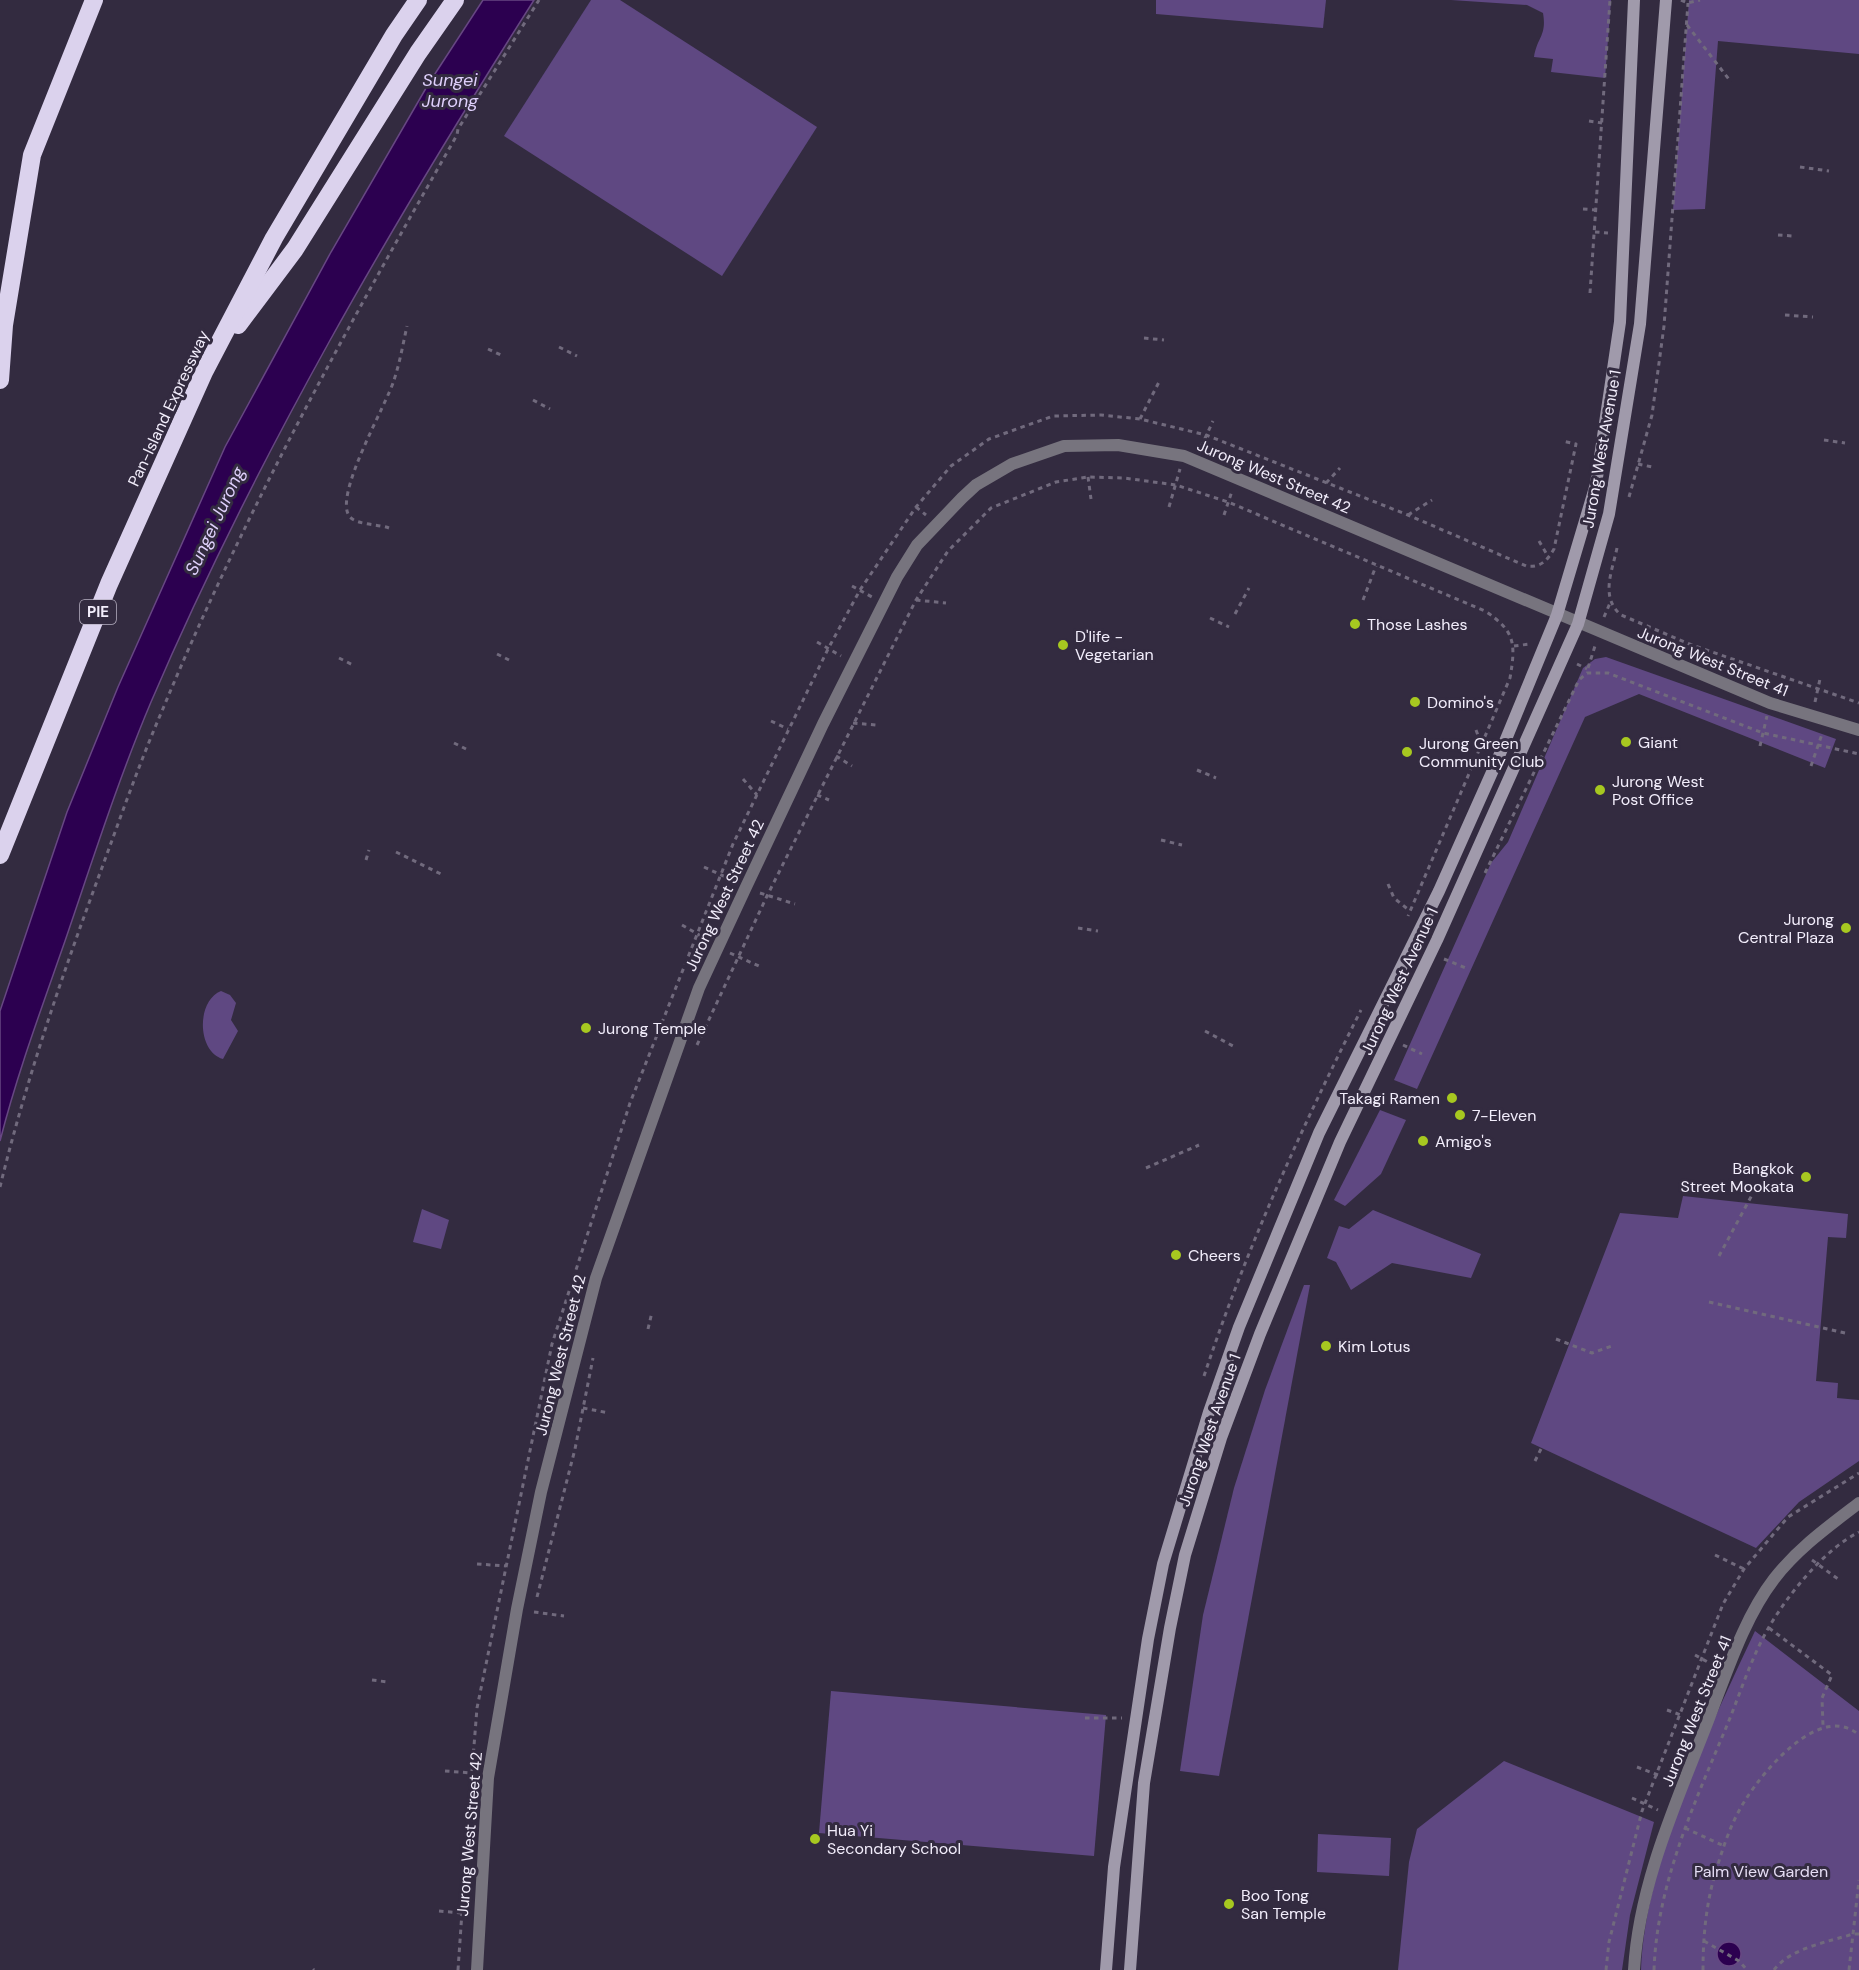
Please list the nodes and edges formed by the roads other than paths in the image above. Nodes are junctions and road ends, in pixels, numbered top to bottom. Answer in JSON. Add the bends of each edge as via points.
{"nodes":[{"id":1,"x":94,"y":0,"type":"edge"},
{"id":2,"x":418,"y":0,"type":"edge"},
{"id":3,"x":455,"y":0,"type":"edge"},
{"id":4,"x":1634,"y":0,"type":"edge"},
{"id":5,"x":1666,"y":0,"type":"edge"},
{"id":6,"x":204,"y":372,"type":"junction"},
{"id":7,"x":0,"y":380,"type":"edge"},
{"id":8,"x":1557,"y":615,"type":"junction"},
{"id":9,"x":1578,"y":624,"type":"junction"},
{"id":10,"x":1859,"y":730,"type":"edge"},
{"id":11,"x":0,"y":855,"type":"edge"},
{"id":12,"x":1859,"y":1503,"type":"edge"},
{"id":13,"x":477,"y":1970,"type":"edge"},
{"id":14,"x":1106,"y":1970,"type":"edge"},
{"id":15,"x":1130,"y":1970,"type":"edge"},
{"id":16,"x":1634,"y":1970,"type":"edge"}],
"edges":[{"from":1,"to":7,"type":"highway","via":[[32,155],[4,325]]},
{"from":2,"to":6,"type":"highway","name":"Pan-Island Expressway","number":"PIE","via":[[274,238]]},
{"from":3,"to":6,"type":"highway","via":[[295,249]]},
{"from":4,"to":8,"type":"street","name":"Jurong West Avenue 1","via":[[1620,322],[1596,484]]},
{"from":5,"to":9,"type":"street","name":"Jurong West Avenue 1","via":[[1640,324],[1609,514]]},
{"from":6,"to":11,"type":"highway","name":"Pan-Island Expressway","number":"PIE","via":[[109,584]]},
{"from":8,"to":9,"type":"street","name":"Jurong West Street 41"},
{"from":8,"to":13,"type":"street","name":"Jurong West Street 42","via":[[1190,458],[1118,445],[1064,446],[1012,464],[976,485],[917,545],[854,663],[699,988],[596,1278],[541,1492],[517,1609],[488,1778]]},
{"from":8,"to":14,"type":"street","name":"Jurong West Avenue 1","via":[[1444,881],[1319,1132],[1239,1327],[1209,1412],[1163,1564],[1148,1639],[1114,1868]]},
{"from":9,"to":10,"type":"street","name":"Jurong West Street 41","via":[[1770,703]]},
{"from":9,"to":15,"type":"street","name":"Jurong West Avenue 1","via":[[1447,918],[1340,1142],[1221,1438],[1185,1555],[1168,1639],[1144,1783]]},
{"from":12,"to":16,"type":"street","name":"Jurong West Street 41","via":[[1801,1549],[1773,1580],[1740,1642],[1651,1874]]}]}
